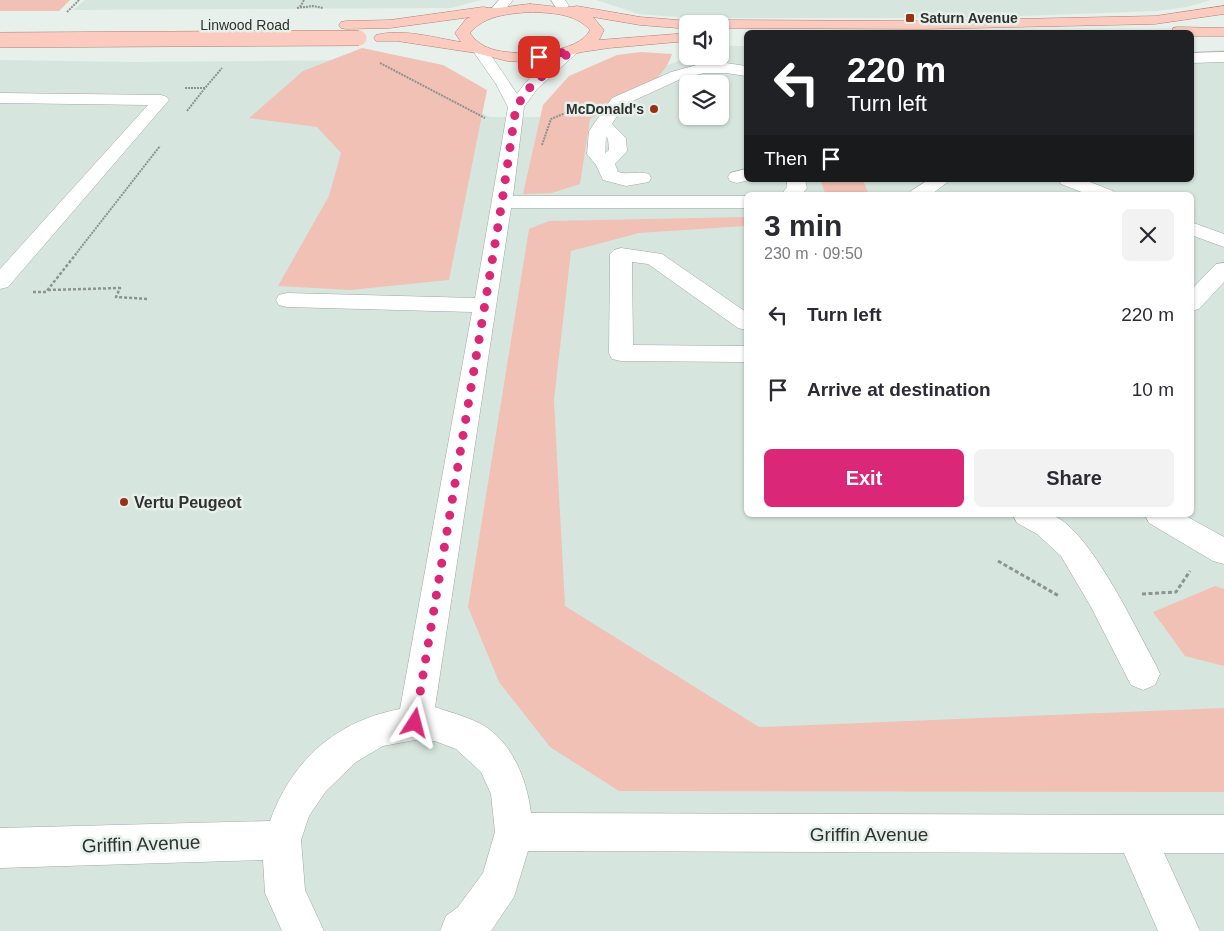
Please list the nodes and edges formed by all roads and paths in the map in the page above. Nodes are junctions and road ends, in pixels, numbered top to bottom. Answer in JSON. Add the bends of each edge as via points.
{"nodes":[{"id":1,"x":79,"y":0,"type":"edge"},
{"id":2,"x":304,"y":0,"type":"edge"},
{"id":3,"x":563,"y":5,"type":"edge"},
{"id":4,"x":498,"y":6,"type":"edge"},
{"id":5,"x":300,"y":8,"type":"dead end"},
{"id":6,"x":1224,"y":10,"type":"edge"},
{"id":7,"x":65,"y":13,"type":"dead end"},
{"id":8,"x":679,"y":23,"type":"edge"},
{"id":9,"x":729,"y":24,"type":"edge"},
{"id":10,"x":0,"y":26,"type":"edge"},
{"id":11,"x":1194,"y":32,"type":"edge"},
{"id":12,"x":1224,"y":32,"type":"edge"},
{"id":13,"x":729,"y":37,"type":"edge"},
{"id":14,"x":744,"y":37,"type":"edge"},
{"id":15,"x":679,"y":38,"type":"edge"},
{"id":16,"x":0,"y":40,"type":"edge"},
{"id":17,"x":576,"y":49,"type":"junction"},
{"id":18,"x":479,"y":50,"type":"junction"},
{"id":19,"x":1224,"y":57,"type":"edge"},
{"id":20,"x":1194,"y":58,"type":"edge"},
{"id":21,"x":380,"y":63,"type":"dead end"},
{"id":22,"x":744,"y":71,"type":"edge"},
{"id":23,"x":205,"y":88,"type":"dead end"},
{"id":24,"x":1,"y":99,"type":"edge"},
{"id":25,"x":586,"y":104,"type":"dead end"},
{"id":26,"x":516,"y":107,"type":"junction"},
{"id":27,"x":187,"y":111,"type":"dead end"},
{"id":28,"x":488,"y":119,"type":"dead end"},
{"id":29,"x":163,"y":142,"type":"dead end"},
{"id":30,"x":507,"y":167,"type":"junction"},
{"id":31,"x":642,"y":178,"type":"dead end"},
{"id":32,"x":938,"y":182,"type":"edge"},
{"id":33,"x":1073,"y":182,"type":"edge"},
{"id":34,"x":923,"y":192,"type":"edge"},
{"id":35,"x":1098,"y":192,"type":"edge"},
{"id":36,"x":502,"y":202,"type":"junction"},
{"id":37,"x":744,"y":202,"type":"edge"},
{"id":38,"x":1194,"y":229,"type":"edge"},
{"id":39,"x":1224,"y":241,"type":"edge"},
{"id":40,"x":1224,"y":269,"type":"edge"},
{"id":41,"x":0,"y":282,"type":"edge"},
{"id":42,"x":47,"y":290,"type":"junction"},
{"id":43,"x":28,"y":292,"type":"dead end"},
{"id":44,"x":149,"y":298,"type":"dead end"},
{"id":45,"x":287,"y":300,"type":"dead end"},
{"id":46,"x":1194,"y":301,"type":"edge"},
{"id":47,"x":485,"y":305,"type":"junction"},
{"id":48,"x":744,"y":323,"type":"edge"},
{"id":49,"x":744,"y":354,"type":"edge"},
{"id":50,"x":1031,"y":517,"type":"edge"},
{"id":51,"x":1163,"y":517,"type":"edge"},
{"id":52,"x":1224,"y":552,"type":"edge"},
{"id":53,"x":1143,"y":674,"type":"dead end"},
{"id":54,"x":415,"y":723,"type":"junction"},
{"id":55,"x":514,"y":832,"type":"junction"},
{"id":56,"x":1224,"y":834,"type":"edge"},
{"id":57,"x":1136,"y":835,"type":"junction"},
{"id":58,"x":282,"y":840,"type":"junction"},
{"id":59,"x":0,"y":848,"type":"edge"},
{"id":60,"x":303,"y":931,"type":"edge"},
{"id":61,"x":461,"y":931,"type":"edge"},
{"id":62,"x":1179,"y":931,"type":"edge"}],
"edges":[{"from":1,"to":7,"type":"path"},
{"from":2,"to":5,"type":"path"},
{"from":3,"to":4,"type":"main road","name":"Linwood Road"},
{"from":3,"to":8,"type":"main road","via":[[640,21]]},
{"from":3,"to":17,"type":"main road","via":[[584,13],[594,21],[597,30],[593,39]]},
{"from":4,"to":10,"type":"main road","name":"Linwood Road","via":[[408,22]]},
{"from":4,"to":18,"type":"main road","via":[[465,25],[462,33],[466,41]]},
{"from":6,"to":9,"type":"main road","via":[[1155,20]]},
{"from":11,"to":12,"type":"main road"},
{"from":13,"to":14,"type":"main road"},
{"from":15,"to":17,"type":"main road"},
{"from":16,"to":18,"type":"main road","name":"Linwood Road","bridge":true,"via":[[397,37]]},
{"from":17,"to":18,"type":"main road","name":"Linwood Road","via":[[539,57],[515,57]]},
{"from":17,"to":26,"type":"street","via":[[531,86]]},
{"from":18,"to":26,"type":"street"},
{"from":19,"to":20,"type":"street"},
{"from":21,"to":28,"type":"path"},
{"from":22,"to":31,"type":"street","via":[[704,68],[678,75],[618,102],[602,124],[617,138],[618,151],[605,163],[610,176],[626,180]]},
{"from":23,"to":27,"type":"path"},
{"from":24,"to":41,"type":"street","via":[[161,100]]},
{"from":25,"to":30,"type":"path","via":[[551,119],[535,165]]},
{"from":26,"to":30,"type":"street"},
{"from":29,"to":42,"type":"path"},
{"from":30,"to":36,"type":"street"},
{"from":32,"to":34,"type":"street"},
{"from":33,"to":35,"type":"street"},
{"from":36,"to":37,"type":"street"},
{"from":36,"to":47,"type":"street"},
{"from":38,"to":39,"type":"street"},
{"from":40,"to":46,"type":"street"},
{"from":42,"to":43,"type":"path"},
{"from":42,"to":44,"type":"path","via":[[120,288],[116,297]]},
{"from":45,"to":47,"type":"street"},
{"from":47,"to":54,"type":"street"},
{"from":48,"to":49,"type":"street","via":[[654,259],[621,254],[621,353]]},
{"from":50,"to":53,"type":"street","via":[[1047,526],[1072,548],[1102,596]]},
{"from":51,"to":52,"type":"street"},
{"from":54,"to":55,"type":"street","via":[[435,724],[468,736],[494,759],[510,792]]},
{"from":54,"to":58,"type":"street","via":[[378,730],[343,749],[313,778],[294,806]]},
{"from":55,"to":57,"type":"street","name":"Griffin Avenue"},
{"from":55,"to":61,"type":"street","via":[[500,883],[473,922]]},
{"from":56,"to":57,"type":"street","name":"Griffin Avenue"},
{"from":57,"to":62,"type":"street"},
{"from":58,"to":59,"type":"street","name":"Griffin Avenue"},
{"from":58,"to":60,"type":"street","via":[[285,892]]}]}
